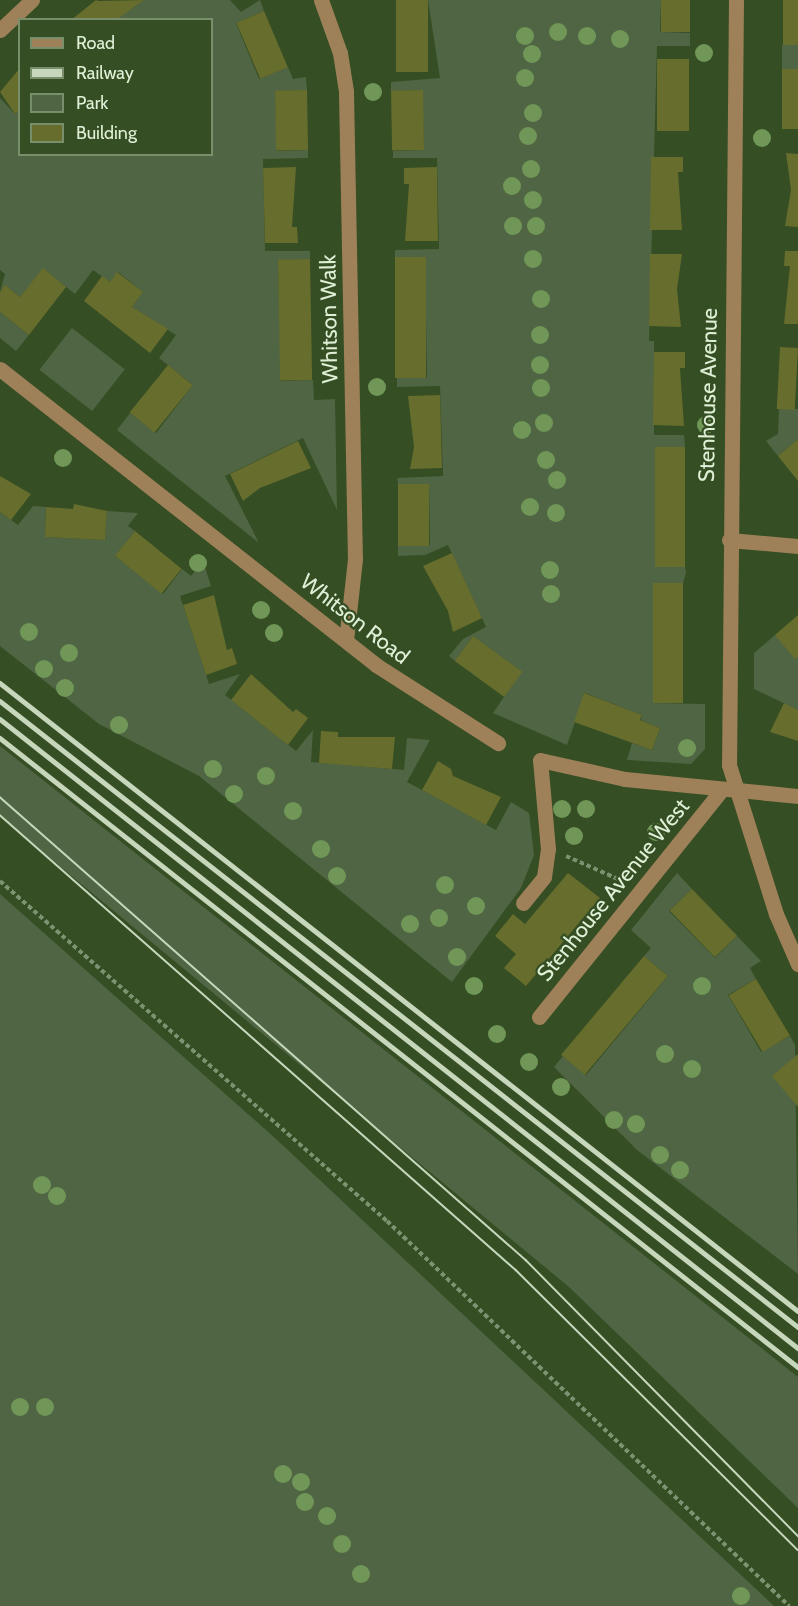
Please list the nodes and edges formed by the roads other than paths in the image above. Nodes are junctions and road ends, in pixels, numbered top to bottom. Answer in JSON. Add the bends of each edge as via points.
{"nodes":[{"id":1,"x":32,"y":0,"type":"edge"},
{"id":2,"x":321,"y":0,"type":"edge"},
{"id":3,"x":736,"y":0,"type":"edge"},
{"id":4,"x":0,"y":30,"type":"edge"},
{"id":5,"x":0,"y":369,"type":"edge"},
{"id":6,"x":729,"y":540,"type":"junction"},
{"id":7,"x":798,"y":546,"type":"edge"},
{"id":8,"x":346,"y":641,"type":"junction"},
{"id":9,"x":498,"y":743,"type":"dead end"},
{"id":10,"x":728,"y":790,"type":"junction"},
{"id":11,"x":798,"y":796,"type":"edge"},
{"id":12,"x":523,"y":903,"type":"dead end"},
{"id":13,"x":798,"y":964,"type":"edge"},
{"id":14,"x":538,"y":1017,"type":"dead end"}],
"edges":[{"from":1,"to":4,"type":"street"},
{"from":2,"to":8,"type":"street","name":"Whitson Walk","via":[[340,53],[346,92],[355,558]]},
{"from":3,"to":6,"type":"street","name":"Stenhouse Avenue"},
{"from":5,"to":8,"type":"street","name":"Whitson Road"},
{"from":6,"to":7,"type":"street"},
{"from":6,"to":10,"type":"street","name":"Stenhouse Avenue"},
{"from":8,"to":9,"type":"street","name":"Whitson Road","via":[[408,689]]},
{"from":10,"to":11,"type":"street"},
{"from":10,"to":12,"type":"street","via":[[578,771],[540,760],[548,849],[544,877]]},
{"from":10,"to":13,"type":"street"},
{"from":10,"to":14,"type":"street","name":"Stenhouse Avenue West"}]}
